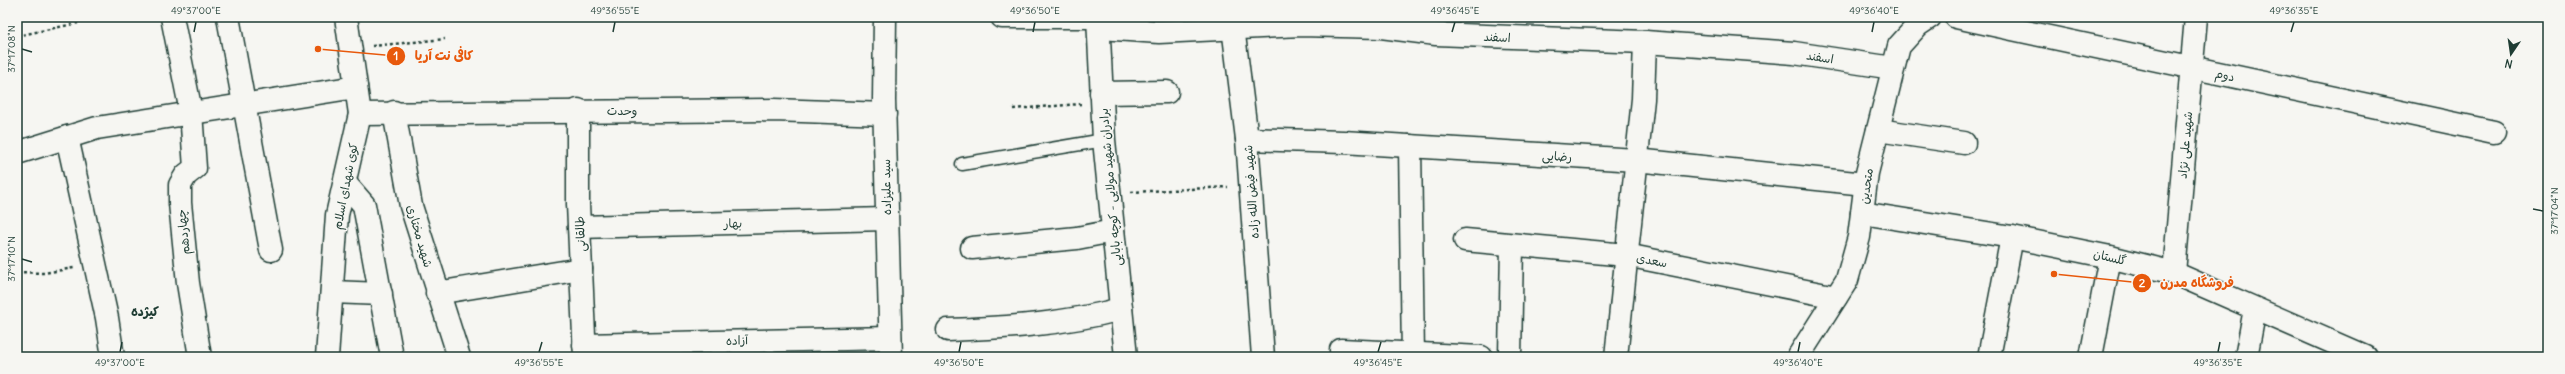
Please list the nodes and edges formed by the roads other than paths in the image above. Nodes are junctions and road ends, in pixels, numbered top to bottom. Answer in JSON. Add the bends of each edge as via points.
{"nodes":[{"id":1,"x":172,"y":17,"type":"edge"},
{"id":2,"x":228,"y":17,"type":"edge"},
{"id":3,"x":346,"y":17,"type":"edge"},
{"id":4,"x":885,"y":17,"type":"edge"},
{"id":5,"x":1002,"y":17,"type":"edge"},
{"id":6,"x":1930,"y":17,"type":"edge"},
{"id":7,"x":1956,"y":17,"type":"edge"},
{"id":8,"x":2196,"y":17,"type":"edge"},
{"id":9,"x":1099,"y":21,"type":"edge"},
{"id":10,"x":1296,"y":21,"type":"edge"},
{"id":11,"x":1233,"y":27,"type":"junction"},
{"id":12,"x":1645,"y":42,"type":"junction"},
{"id":13,"x":1893,"y":68,"type":"junction"},
{"id":14,"x":2192,"y":68,"type":"junction"},
{"id":15,"x":356,"y":87,"type":"junction"},
{"id":16,"x":1167,"y":92,"type":"dead end"},
{"id":17,"x":1102,"y":98,"type":"junction"},
{"id":18,"x":244,"y":104,"type":"junction"},
{"id":19,"x":578,"y":110,"type":"junction"},
{"id":20,"x":191,"y":112,"type":"junction"},
{"id":21,"x":394,"y":112,"type":"junction"},
{"id":22,"x":360,"y":114,"type":"junction"},
{"id":23,"x":885,"y":114,"type":"junction"},
{"id":24,"x":1878,"y":130,"type":"junction"},
{"id":25,"x":2494,"y":132,"type":"dead end"},
{"id":26,"x":67,"y":137,"type":"junction"},
{"id":27,"x":1104,"y":140,"type":"junction"},
{"id":28,"x":1247,"y":140,"type":"junction"},
{"id":29,"x":1964,"y":144,"type":"dead end"},
{"id":30,"x":1410,"y":146,"type":"junction"},
{"id":31,"x":17,"y":152,"type":"edge"},
{"id":32,"x":1636,"y":160,"type":"junction"},
{"id":33,"x":962,"y":164,"type":"dead end"},
{"id":34,"x":345,"y":183,"type":"junction"},
{"id":35,"x":1865,"y":184,"type":"junction"},
{"id":36,"x":1862,"y":213,"type":"junction"},
{"id":37,"x":886,"y":219,"type":"junction"},
{"id":38,"x":579,"y":227,"type":"junction"},
{"id":39,"x":1113,"y":231,"type":"junction"},
{"id":40,"x":2012,"y":237,"type":"junction"},
{"id":41,"x":1465,"y":240,"type":"dead end"},
{"id":42,"x":1512,"y":245,"type":"junction"},
{"id":43,"x":972,"y":248,"type":"dead end"},
{"id":44,"x":271,"y":250,"type":"dead end"},
{"id":45,"x":1626,"y":255,"type":"junction"},
{"id":46,"x":2110,"y":257,"type":"junction"},
{"id":47,"x":581,"y":269,"type":"junction"},
{"id":48,"x":2174,"y":273,"type":"junction"},
{"id":49,"x":332,"y":292,"type":"junction"},
{"id":50,"x":437,"y":293,"type":"junction"},
{"id":51,"x":381,"y":294,"type":"junction"},
{"id":52,"x":1836,"y":297,"type":"junction"},
{"id":53,"x":1121,"y":308,"type":"junction"},
{"id":54,"x":2255,"y":309,"type":"junction"},
{"id":55,"x":948,"y":330,"type":"dead end"},
{"id":56,"x":890,"y":347,"type":"edge"},
{"id":57,"x":1341,"y":350,"type":"dead end"},
{"id":58,"x":585,"y":351,"type":"edge"},
{"id":59,"x":1413,"y":355,"type":"edge"},
{"id":60,"x":113,"y":357,"type":"edge"},
{"id":61,"x":200,"y":357,"type":"edge"},
{"id":62,"x":327,"y":357,"type":"edge"},
{"id":63,"x":392,"y":357,"type":"edge"},
{"id":64,"x":458,"y":357,"type":"edge"},
{"id":65,"x":1126,"y":357,"type":"edge"},
{"id":66,"x":1263,"y":357,"type":"edge"},
{"id":67,"x":1481,"y":357,"type":"edge"},
{"id":68,"x":1510,"y":357,"type":"edge"},
{"id":69,"x":1616,"y":357,"type":"edge"},
{"id":70,"x":1798,"y":357,"type":"edge"},
{"id":71,"x":1989,"y":357,"type":"edge"},
{"id":72,"x":2092,"y":357,"type":"edge"},
{"id":73,"x":2246,"y":357,"type":"edge"},
{"id":74,"x":2366,"y":357,"type":"edge"}],
"edges":[{"from":1,"to":20,"type":"street","name":"چهاردهم"},
{"from":2,"to":18,"type":"street"},
{"from":3,"to":15,"type":"street","name":"کوی شهدای اسلام"},
{"from":4,"to":23,"type":"street","name":"سید علیزاده"},
{"from":5,"to":9,"type":"street","name":"اسفند"},
{"from":6,"to":13,"type":"street","name":"متحدین","via":[[1918,25],[1899,46]]},
{"from":7,"to":14,"type":"street","name":"دوم"},
{"from":8,"to":14,"type":"street","name":"شهید علی نژاد"},
{"from":9,"to":11,"type":"street","name":"اسفند","via":[[1159,32]]},
{"from":9,"to":17,"type":"street","name":"برادران شهید مولایی - کوچه بابایی"},
{"from":10,"to":11,"type":"street","name":"اسفند"},
{"from":10,"to":12,"type":"street","name":"اسفند","via":[[1436,34]]},
{"from":11,"to":28,"type":"street","name":"شهید فیض الله زاده"},
{"from":12,"to":13,"type":"street","name":"اسفند","via":[[1794,53]]},
{"from":12,"to":32,"type":"street","via":[[1643,99]]},
{"from":13,"to":24,"type":"street","name":"متحدین"},
{"from":14,"to":25,"type":"street","name":"دوم"},
{"from":14,"to":48,"type":"street","name":"شهید علی نژاد"},
{"from":15,"to":18,"type":"street"},
{"from":15,"to":22,"type":"street","name":"کوی شهدای اسلام"},
{"from":16,"to":17,"type":"street"},
{"from":17,"to":27,"type":"street","name":"برادران شهید مولایی - کوچه بابایی"},
{"from":18,"to":20,"type":"street"},
{"from":18,"to":44,"type":"street"},
{"from":19,"to":21,"type":"street","name":"وحدت"},
{"from":19,"to":23,"type":"street","name":"وحدت","via":[[774,110]]},
{"from":19,"to":38,"type":"street","name":"طالقانی"},
{"from":20,"to":26,"type":"street","via":[[97,128]]},
{"from":20,"to":61,"type":"street","name":"چهاردهم","via":[[195,168],[186,175],[180,185],[180,203],[188,283]]},
{"from":21,"to":22,"type":"street","name":"وحدت"},
{"from":21,"to":50,"type":"street","name":"شهید مختاری","via":[[411,206]]},
{"from":22,"to":34,"type":"street","name":"کوی شهدای اسلام"},
{"from":23,"to":37,"type":"street","name":"سید علیزاده"},
{"from":24,"to":29,"type":"street"},
{"from":24,"to":35,"type":"street","name":"متحدین"},
{"from":26,"to":31,"type":"street"},
{"from":26,"to":60,"type":"street"},
{"from":27,"to":33,"type":"lane"},
{"from":27,"to":39,"type":"street","name":"برادران شهید مولایی - کوچه بابایی"},
{"from":28,"to":30,"type":"street","name":"رضایی"},
{"from":28,"to":66,"type":"street","name":"شهید فیض الله زاده"},
{"from":30,"to":32,"type":"street","name":"رضایی"},
{"from":30,"to":59,"type":"street"},
{"from":32,"to":35,"type":"street","name":"رضایی"},
{"from":32,"to":45,"type":"street"},
{"from":34,"to":49,"type":"street","name":"کوی شهدای اسلام","via":[[338,214]]},
{"from":34,"to":51,"type":"street","via":[[364,205]]},
{"from":35,"to":36,"type":"street","name":"متحدین"},
{"from":36,"to":40,"type":"street","name":"گلستان"},
{"from":36,"to":52,"type":"street","name":"متحدین","via":[[1859,237],[1846,280]]},
{"from":37,"to":38,"type":"street","name":"بهار"},
{"from":37,"to":56,"type":"street","name":"سید علیزاده"},
{"from":38,"to":47,"type":"street","name":"طالقانی"},
{"from":39,"to":43,"type":"street","via":[[1077,238]]},
{"from":39,"to":53,"type":"street","name":"برادران شهید مولایی - کوچه بابایی"},
{"from":40,"to":46,"type":"street","name":"گلستان"},
{"from":40,"to":71,"type":"street"},
{"from":41,"to":42,"type":"street","name":"سعدی"},
{"from":42,"to":45,"type":"street","name":"سعدی"},
{"from":42,"to":68,"type":"street"},
{"from":45,"to":52,"type":"street","name":"سعدی"},
{"from":45,"to":69,"type":"street"},
{"from":46,"to":48,"type":"street","name":"گلستان"},
{"from":46,"to":72,"type":"street"},
{"from":47,"to":50,"type":"street"},
{"from":47,"to":58,"type":"street","name":"طالقانی"},
{"from":48,"to":54,"type":"street","name":"گلستان"},
{"from":49,"to":51,"type":"street"},
{"from":49,"to":62,"type":"street","name":"کوی شهدای اسلام"},
{"from":50,"to":64,"type":"street","name":"شهید مختاری"},
{"from":51,"to":63,"type":"street"},
{"from":52,"to":70,"type":"street","name":"متحدین"},
{"from":53,"to":55,"type":"street","via":[[1089,317],[1046,324]]},
{"from":53,"to":65,"type":"street","name":"برادران شهید مولایی - کوچه بابایی"},
{"from":54,"to":73,"type":"street"},
{"from":54,"to":74,"type":"street","name":"گلستان"},
{"from":56,"to":58,"type":"street","name":"آزاده"},
{"from":57,"to":59,"type":"street"},
{"from":59,"to":67,"type":"street"}]}
